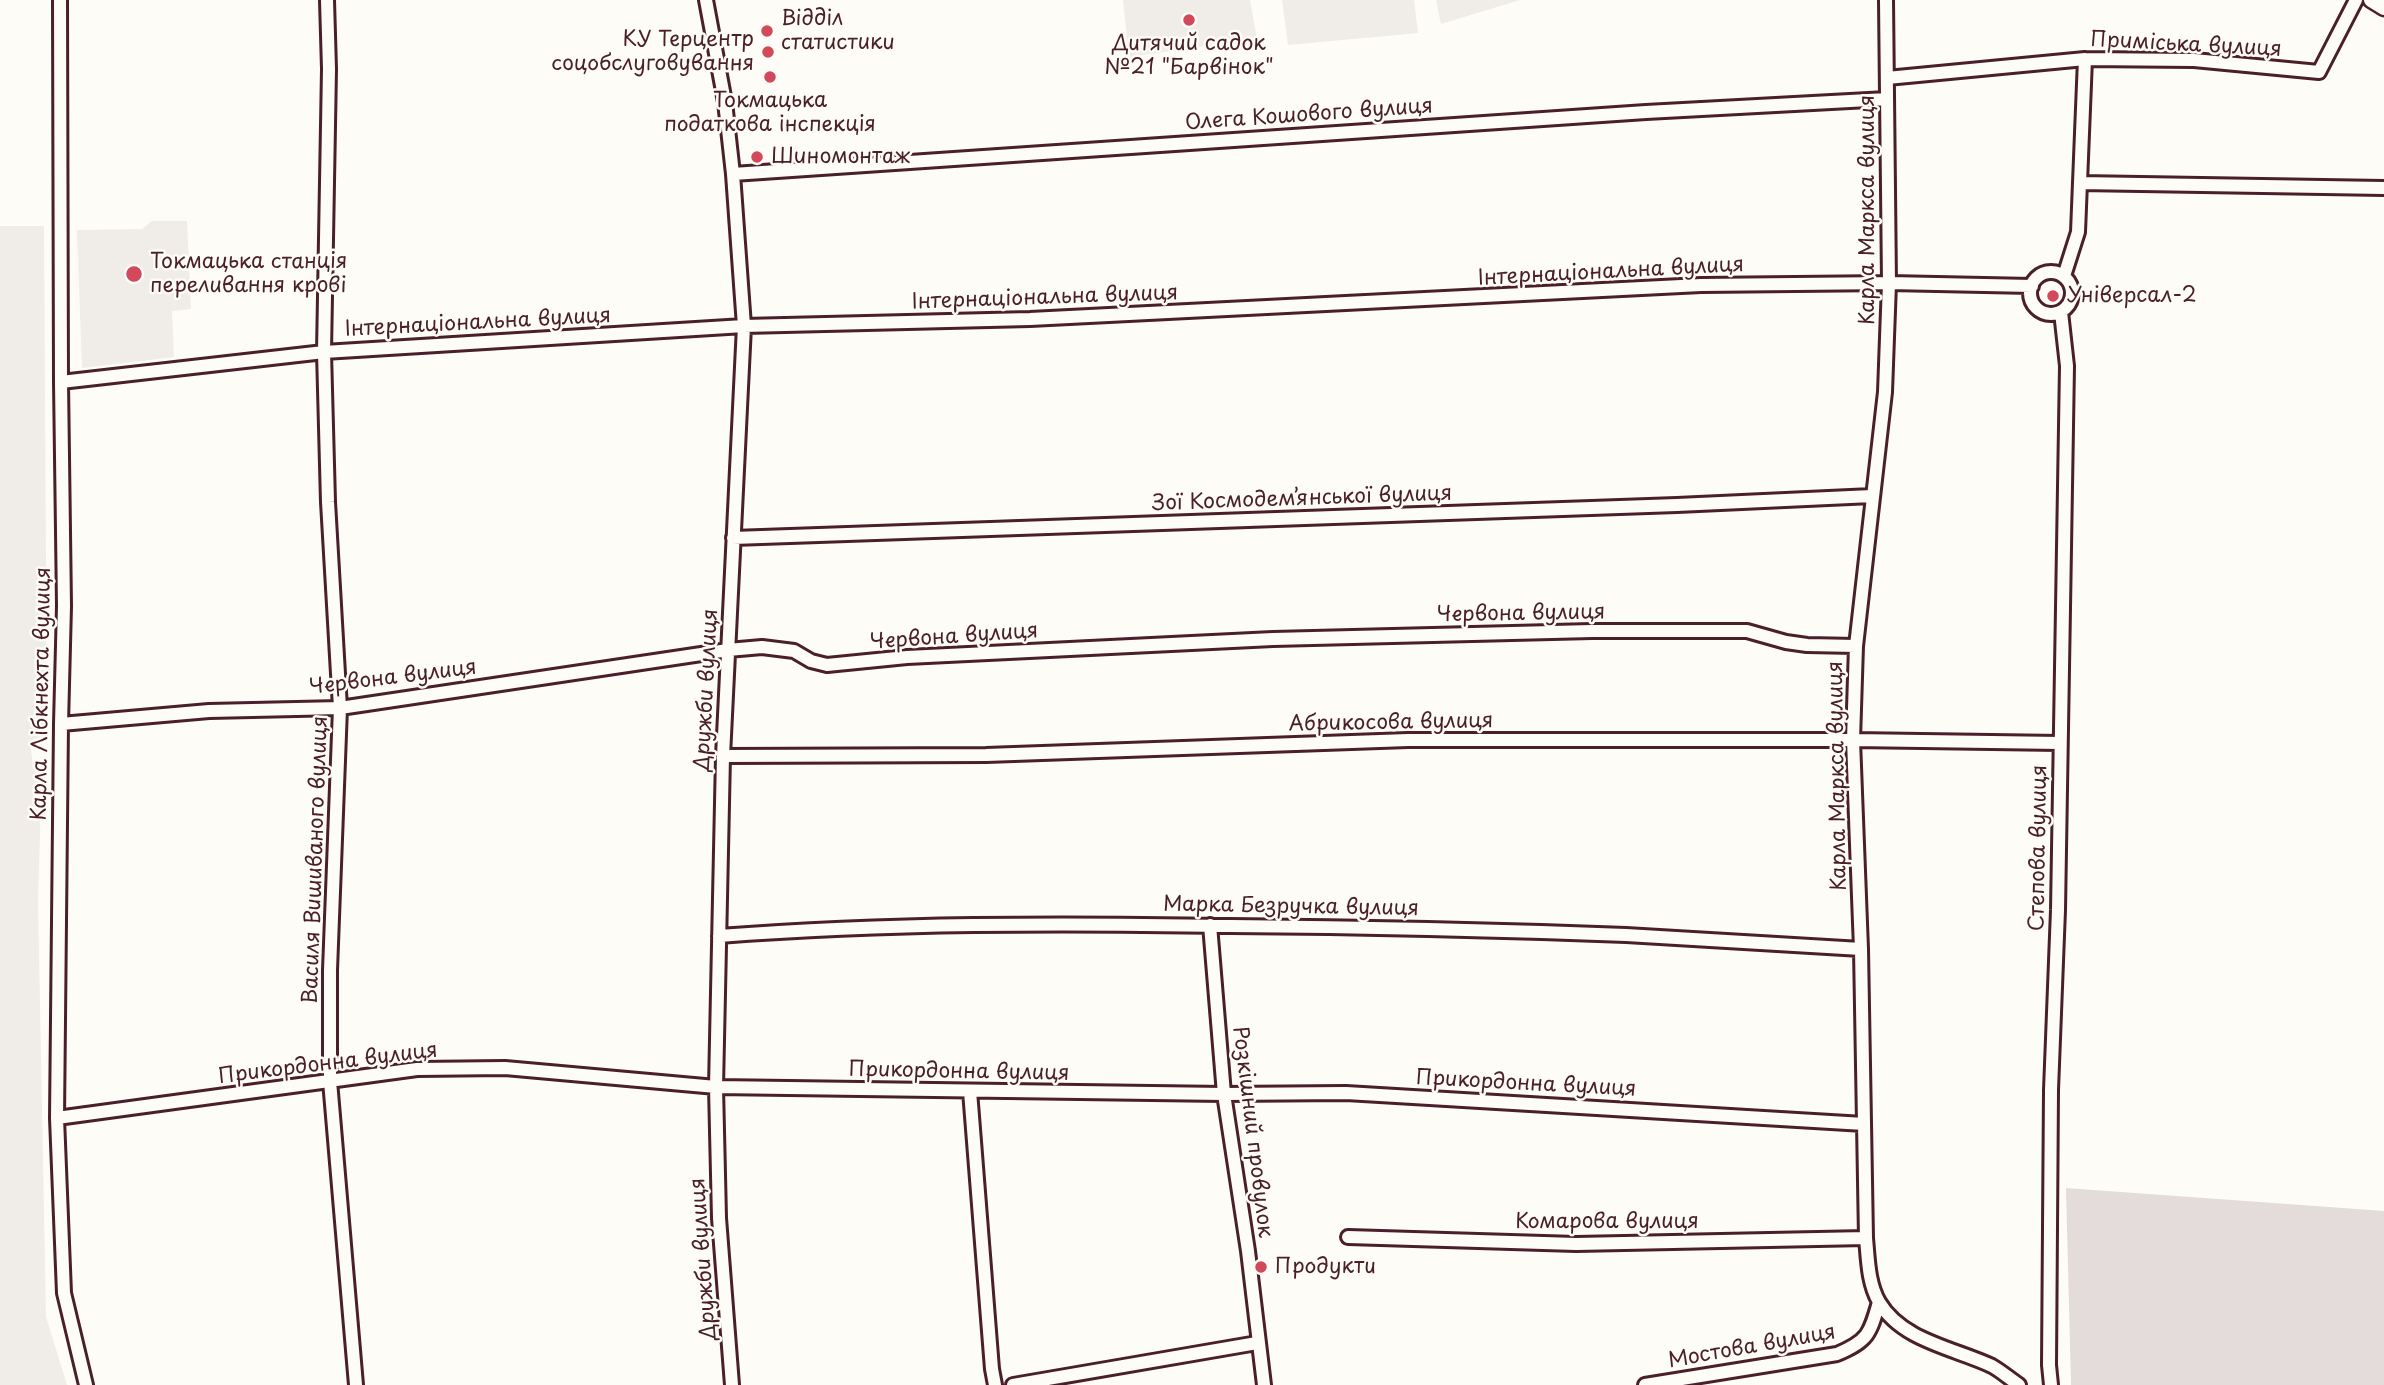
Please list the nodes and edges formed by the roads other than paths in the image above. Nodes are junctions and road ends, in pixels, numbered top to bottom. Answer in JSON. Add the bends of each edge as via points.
{"nodes":[{"id":1,"x":60,"y":0,"type":"edge"},
{"id":2,"x":327,"y":0,"type":"edge"},
{"id":3,"x":706,"y":0,"type":"edge"},
{"id":4,"x":1886,"y":0,"type":"edge"},
{"id":5,"x":2356,"y":0,"type":"edge"},
{"id":6,"x":2371,"y":0,"type":"edge"},
{"id":7,"x":2384,"y":8,"type":"edge"},
{"id":8,"x":2085,"y":59,"type":"junction"},
{"id":9,"x":1887,"y":78,"type":"junction"},
{"id":10,"x":1887,"y":99,"type":"junction"},
{"id":11,"x":733,"y":174,"type":"junction"},
{"id":12,"x":2080,"y":184,"type":"junction"},
{"id":13,"x":2384,"y":187,"type":"edge"},
{"id":14,"x":2064,"y":276,"type":"junction"},
{"id":15,"x":1889,"y":283,"type":"junction"},
{"id":16,"x":2032,"y":286,"type":"junction"},
{"id":17,"x":2061,"y":312,"type":"junction"},
{"id":18,"x":744,"y":326,"type":"junction"},
{"id":19,"x":324,"y":352,"type":"junction"},
{"id":20,"x":61,"y":382,"type":"junction"},
{"id":21,"x":1872,"y":496,"type":"junction"},
{"id":22,"x":733,"y":538,"type":"junction"},
{"id":23,"x":1856,"y":646,"type":"junction"},
{"id":24,"x":728,"y":650,"type":"junction"},
{"id":25,"x":340,"y":708,"type":"junction"},
{"id":26,"x":61,"y":724,"type":"junction"},
{"id":27,"x":1853,"y":740,"type":"junction"},
{"id":28,"x":2060,"y":743,"type":"junction"},
{"id":29,"x":723,"y":756,"type":"junction"},
{"id":30,"x":1210,"y":925,"type":"junction"},
{"id":31,"x":719,"y":936,"type":"junction"},
{"id":32,"x":1861,"y":949,"type":"junction"},
{"id":33,"x":330,"y":1081,"type":"junction"},
{"id":34,"x":716,"y":1087,"type":"junction"},
{"id":35,"x":970,"y":1091,"type":"junction"},
{"id":36,"x":1224,"y":1094,"type":"junction"},
{"id":37,"x":57,"y":1118,"type":"junction"},
{"id":38,"x":1864,"y":1124,"type":"junction"},
{"id":39,"x":1348,"y":1237,"type":"dead end"},
{"id":40,"x":1866,"y":1238,"type":"junction"},
{"id":41,"x":1879,"y":1302,"type":"junction"},
{"id":42,"x":1257,"y":1343,"type":"junction"},
{"id":43,"x":86,"y":1385,"type":"edge"},
{"id":44,"x":356,"y":1385,"type":"edge"},
{"id":45,"x":732,"y":1385,"type":"edge"},
{"id":46,"x":995,"y":1385,"type":"edge"},
{"id":47,"x":1013,"y":1385,"type":"edge"},
{"id":48,"x":1264,"y":1385,"type":"edge"},
{"id":49,"x":1644,"y":1385,"type":"edge"},
{"id":50,"x":2019,"y":1385,"type":"edge"},
{"id":51,"x":2052,"y":1385,"type":"edge"}],
"edges":[{"from":1,"to":20,"type":"street","name":"Карла Лібкнехта вулиця"},
{"from":2,"to":19,"type":"street","name":"Василя Вишиваного вулиця"},
{"from":3,"to":11,"type":"street","name":"Дружби вулиця"},
{"from":4,"to":9,"type":"street","name":"Карла Маркса вулиця"},
{"from":5,"to":8,"type":"street","name":"Приміська вулиця","via":[[2319,72],[2194,61]]},
{"from":6,"to":7,"type":"main road"},
{"from":8,"to":9,"type":"street","name":"Приміська вулиця"},
{"from":8,"to":12,"type":"street"},
{"from":9,"to":10,"type":"street","name":"Карла Маркса вулиця"},
{"from":10,"to":11,"type":"street","name":"Олега Кошового вулиця"},
{"from":10,"to":15,"type":"street","name":"Карла Маркса вулиця"},
{"from":11,"to":18,"type":"street","name":"Дружби вулиця"},
{"from":12,"to":13,"type":"street"},
{"from":12,"to":14,"type":"street","via":[[2078,232]]},
{"from":14,"to":16,"type":"street","via":[[2045,272]]},
{"from":14,"to":17,"type":"street","via":[[2072,294]]},
{"from":15,"to":16,"type":"street","name":"Інтернаціональна вулиця"},
{"from":15,"to":18,"type":"street","name":"Інтернаціональна вулиця","via":[[1701,285],[1030,319]]},
{"from":15,"to":21,"type":"street","name":"Карла Маркса вулиця","via":[[1885,392]]},
{"from":16,"to":17,"type":"street","via":[[2031,299],[2040,310]]},
{"from":17,"to":28,"type":"street","name":"Степова вулиця","via":[[2067,366]]},
{"from":18,"to":19,"type":"street","name":"Інтернаціональна вулиця"},
{"from":18,"to":22,"type":"street","name":"Дружби вулиця"},
{"from":19,"to":20,"type":"street","name":"Інтернаціональна вулиця"},
{"from":19,"to":25,"type":"street","name":"Василя Вишиваного вулиця"},
{"from":20,"to":26,"type":"street","name":"Карла Лібкнехта вулиця"},
{"from":21,"to":22,"type":"street","name":"Зої Космодем’янської вулиця"},
{"from":21,"to":23,"type":"street","name":"Карла Маркса вулиця"},
{"from":22,"to":24,"type":"street","name":"Дружби вулиця"},
{"from":23,"to":24,"type":"street","name":"Червона вулиця","via":[[1807,645],[1747,631],[1592,631],[1273,639],[828,665],[794,651],[762,647]]},
{"from":23,"to":27,"type":"street","name":"Карла Маркса вулиця"},
{"from":24,"to":25,"type":"street","name":"Червона вулиця"},
{"from":24,"to":29,"type":"street","name":"Дружби вулиця"},
{"from":25,"to":26,"type":"street","name":"Червона вулиця","via":[[209,711]]},
{"from":25,"to":33,"type":"street","name":"Василя Вишиваного вулиця"},
{"from":26,"to":37,"type":"street","name":"Карла Лібкнехта вулиця"},
{"from":27,"to":28,"type":"street","name":"Абрикосова вулиця"},
{"from":27,"to":29,"type":"street","name":"Абрикосова вулиця","via":[[1408,740],[986,755]]},
{"from":27,"to":32,"type":"street","name":"Карла Маркса вулиця"},
{"from":28,"to":51,"type":"street","name":"Степова вулиця","via":[[2050,1104]]},
{"from":29,"to":31,"type":"street","name":"Дружби вулиця"},
{"from":30,"to":31,"type":"street","name":"Марка Безручка вулиця","via":[[950,925]]},
{"from":30,"to":32,"type":"street","name":"Марка Безручка вулиця","via":[[1600,934]]},
{"from":30,"to":36,"type":"street","name":"Розкішний провулок"},
{"from":31,"to":34,"type":"street","name":"Дружби вулиця"},
{"from":32,"to":38,"type":"street","name":"Карла Маркса вулиця"},
{"from":33,"to":34,"type":"street","name":"Прикордонна вулиця","via":[[417,1069],[505,1068]]},
{"from":33,"to":37,"type":"street","name":"Прикордонна вулиця"},
{"from":33,"to":44,"type":"street","name":"Василя Вишиваного вулиця"},
{"from":34,"to":35,"type":"street","name":"Прикордонна вулиця"},
{"from":34,"to":45,"type":"street","name":"Дружби вулиця","via":[[719,1218]]},
{"from":35,"to":36,"type":"street","name":"Прикордонна вулиця"},
{"from":35,"to":46,"type":"street"},
{"from":36,"to":38,"type":"street","name":"Прикордонна вулиця","via":[[1346,1093]]},
{"from":36,"to":42,"type":"street","name":"Розкішний провулок"},
{"from":37,"to":43,"type":"street","name":"Карла Лібкнехта вулиця","via":[[64,1293]]},
{"from":38,"to":40,"type":"street","name":"Карла Маркса вулиця"},
{"from":39,"to":40,"type":"street","name":"Комарова вулиця","via":[[1576,1244]]},
{"from":40,"to":41,"type":"street","name":"Карла Маркса вулиця","via":[[1869,1275]]},
{"from":41,"to":49,"type":"street","name":"Мостова вулиця","via":[[1867,1337],[1837,1354]]},
{"from":41,"to":50,"type":"street","name":"Карла Маркса вулиця","via":[[1920,1338],[1993,1367]]},
{"from":42,"to":47,"type":"street"},
{"from":42,"to":48,"type":"street","name":"Розкішний провулок"}]}
